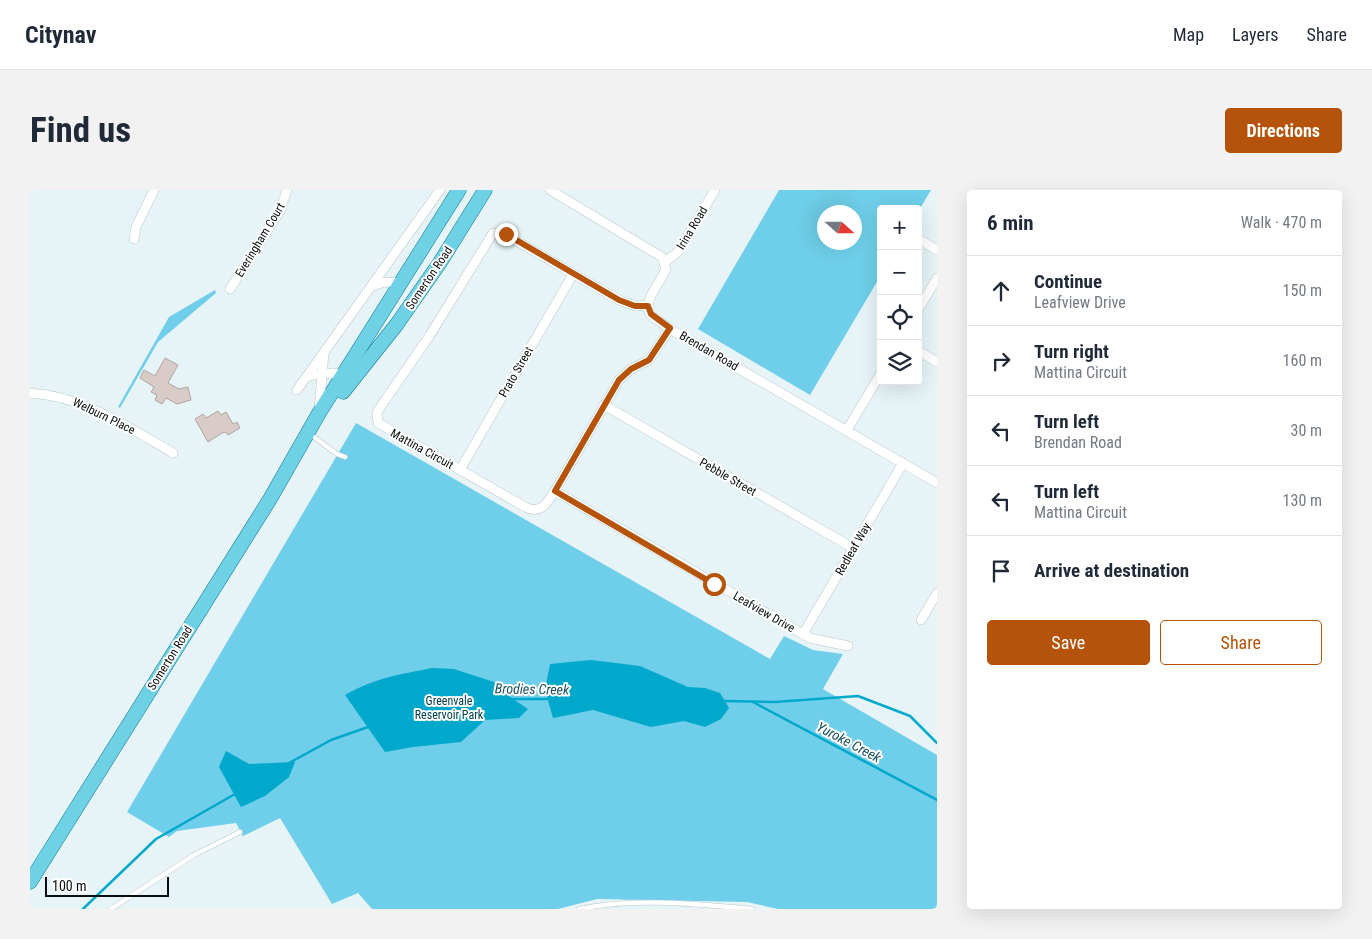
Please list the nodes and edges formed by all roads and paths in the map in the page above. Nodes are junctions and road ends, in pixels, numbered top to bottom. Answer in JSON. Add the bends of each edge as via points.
{"nodes":[{"id":1,"x":154,"y":190,"type":"edge"},
{"id":2,"x":287,"y":190,"type":"edge"},
{"id":3,"x":440,"y":190,"type":"edge"},
{"id":4,"x":459,"y":190,"type":"edge"},
{"id":5,"x":485,"y":190,"type":"edge"},
{"id":6,"x":550,"y":190,"type":"edge"},
{"id":7,"x":715,"y":190,"type":"edge"},
{"id":8,"x":134,"y":239,"type":"dead end"},
{"id":9,"x":922,"y":241,"type":"edge"},
{"id":10,"x":937,"y":250,"type":"edge"},
{"id":11,"x":665,"y":262,"type":"junction"},
{"id":12,"x":573,"y":274,"type":"junction"},
{"id":13,"x":937,"y":278,"type":"edge"},
{"id":14,"x":401,"y":283,"type":"junction"},
{"id":15,"x":372,"y":286,"type":"junction"},
{"id":16,"x":230,"y":289,"type":"dead end"},
{"id":17,"x":922,"y":303,"type":"edge"},
{"id":18,"x":648,"y":306,"type":"junction"},
{"id":19,"x":670,"y":328,"type":"junction"},
{"id":20,"x":324,"y":353,"type":"junction"},
{"id":21,"x":922,"y":353,"type":"edge"},
{"id":22,"x":365,"y":362,"type":"junction"},
{"id":23,"x":937,"y":362,"type":"edge"},
{"id":24,"x":322,"y":374,"type":"junction"},
{"id":25,"x":344,"y":374,"type":"junction"},
{"id":26,"x":306,"y":377,"type":"junction"},
{"id":27,"x":877,"y":380,"type":"edge"},
{"id":28,"x":297,"y":390,"type":"dead end"},
{"id":29,"x":30,"y":393,"type":"edge"},
{"id":30,"x":604,"y":405,"type":"junction"},
{"id":31,"x":319,"y":413,"type":"junction"},
{"id":32,"x":847,"y":430,"type":"junction"},
{"id":33,"x":309,"y":433,"type":"junction"},
{"id":34,"x":173,"y":453,"type":"dead end"},
{"id":35,"x":345,"y":457,"type":"dead end"},
{"id":36,"x":903,"y":463,"type":"junction"},
{"id":37,"x":460,"y":470,"type":"junction"},
{"id":38,"x":937,"y":483,"type":"edge"},
{"id":39,"x":555,"y":491,"type":"junction"},
{"id":40,"x":854,"y":548,"type":"junction"},
{"id":41,"x":937,"y":593,"type":"edge"},
{"id":42,"x":921,"y":620,"type":"dead end"},
{"id":43,"x":803,"y":634,"type":"junction"},
{"id":44,"x":848,"y":646,"type":"dead end"},
{"id":45,"x":240,"y":832,"type":"dead end"},
{"id":46,"x":30,"y":882,"type":"edge"},
{"id":47,"x":111,"y":909,"type":"edge"},
{"id":48,"x":579,"y":909,"type":"edge"},
{"id":49,"x":752,"y":909,"type":"edge"}],
"edges":[{"from":1,"to":8,"type":"street","via":[[136,227]]},
{"from":2,"to":16,"type":"street","name":"Everingham Court","via":[[280,211]]},
{"from":3,"to":15,"type":"street"},
{"from":4,"to":14,"type":"main road","name":"Somerton Road"},
{"from":5,"to":22,"type":"main road","name":"Somerton Road","via":[[439,264],[397,324]]},
{"from":6,"to":11,"type":"street","via":[[656,252]]},
{"from":7,"to":11,"type":"street","name":"Irina Road","via":[[678,252]]},
{"from":9,"to":10,"type":"street"},
{"from":11,"to":18,"type":"street","via":[[666,269]]},
{"from":12,"to":18,"type":"street","name":"Mattina Circuit","via":[[619,300],[635,306]]},
{"from":12,"to":37,"type":"street","name":"Prato Street"},
{"from":12,"to":37,"type":"street","name":"Mattina Circuit","via":[[506,234],[493,233],[430,335],[377,412],[378,423],[385,428]]},
{"from":13,"to":17,"type":"street"},
{"from":14,"to":15,"type":"street","name":"Somerton Road","via":[[385,282]]},
{"from":14,"to":25,"type":"main road","name":"Somerton Road"},
{"from":15,"to":20,"type":"street"},
{"from":18,"to":19,"type":"street","name":"Brendan Road","via":[[651,314]]},
{"from":19,"to":30,"type":"street","name":"Mattina Circuit","via":[[649,360],[624,374]]},
{"from":19,"to":32,"type":"street","name":"Brendan Road"},
{"from":20,"to":24,"type":"street","name":"Somerton Road"},
{"from":20,"to":26,"type":"street"},
{"from":21,"to":23,"type":"street"},
{"from":22,"to":25,"type":"street","name":"Somerton Road"},
{"from":22,"to":33,"type":"main road","name":"Somerton Road","via":[[325,417]]},
{"from":24,"to":25,"type":"street","name":"Somerton Road"},
{"from":24,"to":26,"type":"street","name":"Somerton Road"},
{"from":24,"to":31,"type":"street","name":"Somerton Road"},
{"from":25,"to":31,"type":"main road","name":"Somerton Road"},
{"from":26,"to":28,"type":"street"},
{"from":27,"to":32,"type":"street"},
{"from":29,"to":34,"type":"street","name":"Welburn Place","via":[[78,402]]},
{"from":30,"to":39,"type":"street","name":"Mattina Circuit"},
{"from":30,"to":40,"type":"street","name":"Pebble Street"},
{"from":31,"to":33,"type":"main road","name":"Somerton Road"},
{"from":32,"to":36,"type":"street","name":"Brendan Road"},
{"from":33,"to":35,"type":"lane"},
{"from":33,"to":46,"type":"main road","name":"Somerton Road"},
{"from":36,"to":38,"type":"street","name":"Brendan Road"},
{"from":36,"to":40,"type":"street","name":"Redleaf Way"},
{"from":37,"to":39,"type":"street","name":"Mattina Circuit","via":[[532,511],[546,506]]},
{"from":39,"to":43,"type":"street","name":"Leafview Drive"},
{"from":40,"to":43,"type":"street","name":"Redleaf Way"},
{"from":41,"to":42,"type":"street"},
{"from":43,"to":44,"type":"street","name":"Leafview Drive","via":[[821,642]]},
{"from":45,"to":47,"type":"lane","via":[[194,855]]},
{"from":48,"to":49,"type":"lane","via":[[614,904],[666,904]]}]}
